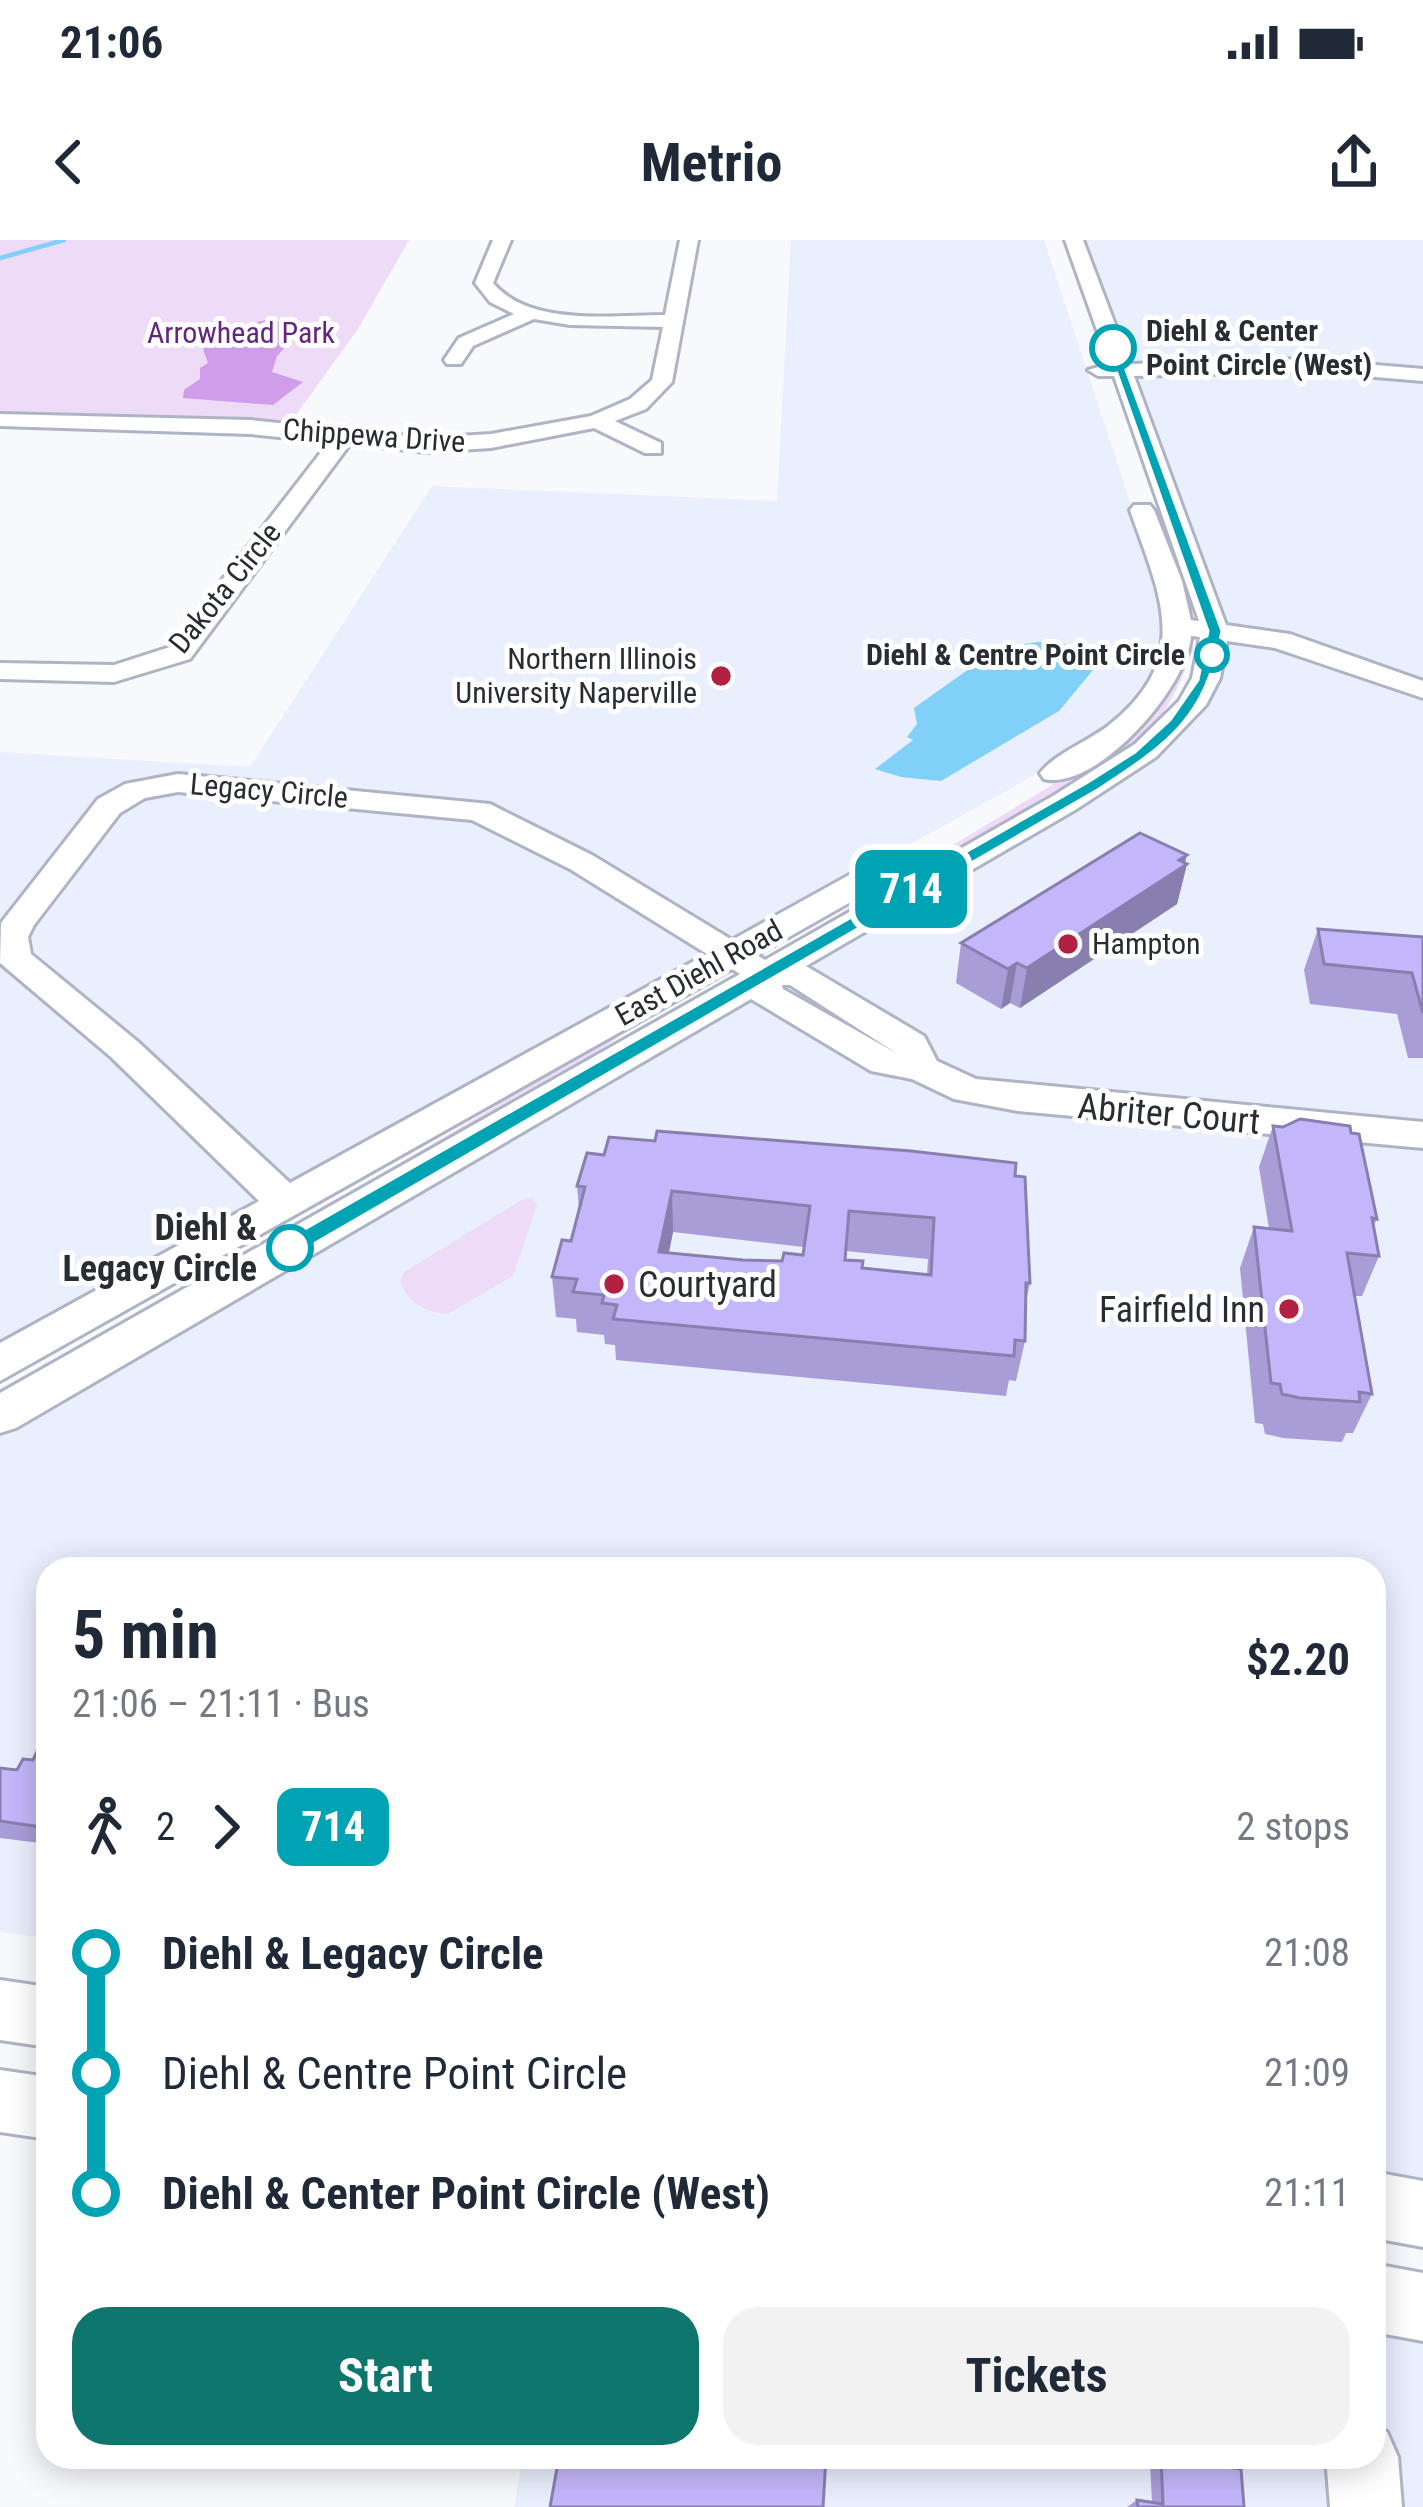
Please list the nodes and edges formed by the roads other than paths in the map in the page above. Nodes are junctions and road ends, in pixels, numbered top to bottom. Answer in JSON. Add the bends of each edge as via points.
{"nodes":[{"id":1,"x":502,"y":240,"type":"edge"},
{"id":2,"x":689,"y":240,"type":"edge"},
{"id":3,"x":1074,"y":240,"type":"edge"},
{"id":4,"x":532,"y":313,"type":"junction"},
{"id":5,"x":674,"y":320,"type":"junction"},
{"id":6,"x":454,"y":360,"type":"dead end"},
{"id":7,"x":1122,"y":370,"type":"junction"},
{"id":8,"x":1095,"y":371,"type":"dead end"},
{"id":9,"x":1423,"y":375,"type":"edge"},
{"id":10,"x":0,"y":420,"type":"edge"},
{"id":11,"x":597,"y":421,"type":"junction"},
{"id":12,"x":343,"y":438,"type":"junction"},
{"id":13,"x":653,"y":448,"type":"dead end"},
{"id":14,"x":1136,"y":493,"type":"dead end"},
{"id":15,"x":1179,"y":627,"type":"junction"},
{"id":16,"x":1215,"y":631,"type":"junction"},
{"id":17,"x":0,"y":671,"type":"edge"},
{"id":18,"x":1423,"y":690,"type":"edge"},
{"id":19,"x":1021,"y":792,"type":"dead end"},
{"id":20,"x":970,"y":821,"type":"dead end"},
{"id":21,"x":748,"y":964,"type":"junction"},
{"id":22,"x":1423,"y":1135,"type":"edge"},
{"id":23,"x":286,"y":1203,"type":"junction"},
{"id":24,"x":0,"y":1364,"type":"edge"},
{"id":25,"x":0,"y":1415,"type":"edge"},
{"id":26,"x":0,"y":2010,"type":"edge"},
{"id":27,"x":36,"y":2015,"type":"edge"},
{"id":28,"x":0,"y":2101,"type":"edge"},
{"id":29,"x":36,"y":2106,"type":"edge"},
{"id":30,"x":1386,"y":2207,"type":"edge"},
{"id":31,"x":1423,"y":2214,"type":"edge"},
{"id":32,"x":1386,"y":2300,"type":"edge"},
{"id":33,"x":1423,"y":2307,"type":"edge"},
{"id":34,"x":1363,"y":2469,"type":"edge"},
{"id":35,"x":1366,"y":2507,"type":"edge"}],
"edges":[{"from":1,"to":4,"type":"street","via":[[485,288]]},
{"from":2,"to":5,"type":"street","name":"Chippewa Drive"},
{"from":3,"to":7,"type":"street"},
{"from":4,"to":5,"type":"street"},
{"from":4,"to":6,"type":"street","via":[[466,342]]},
{"from":5,"to":11,"type":"street","name":"Chippewa Drive","via":[[656,390]]},
{"from":7,"to":8,"type":"street"},
{"from":7,"to":9,"type":"street"},
{"from":7,"to":16,"type":"street"},
{"from":10,"to":12,"type":"street","name":"Chippewa Drive"},
{"from":11,"to":12,"type":"street","name":"Chippewa Drive","via":[[452,445]]},
{"from":11,"to":13,"type":"street"},
{"from":12,"to":17,"type":"street","name":"Dakota Circle","via":[[180,653],[112,676]]},
{"from":14,"to":15,"type":"street"},
{"from":15,"to":16,"type":"street"},
{"from":15,"to":19,"type":"street","via":[[1171,667],[1144,708],[1096,749]]},
{"from":16,"to":18,"type":"street","via":[[1280,640]]},
{"from":16,"to":21,"type":"street","name":"East Diehl Road","via":[[1198,694],[1140,755]]},
{"from":20,"to":21,"type":"street","name":"East Diehl Road"},
{"from":21,"to":22,"type":"street","name":"Abriter Court","via":[[765,994],[884,1063],[920,1068],[967,1090]]},
{"from":21,"to":23,"type":"street","name":"East Diehl Road"},
{"from":21,"to":23,"type":"street","name":"Legacy Circle","via":[[479,811],[178,783],[120,798],[18,923],[14,958],[124,1049]]},
{"from":21,"to":25,"type":"street","name":"East Diehl Road"},
{"from":23,"to":24,"type":"street","name":"East Diehl Road"},
{"from":26,"to":27,"type":"street"},
{"from":28,"to":29,"type":"street"},
{"from":30,"to":31,"type":"street"},
{"from":32,"to":33,"type":"street"},
{"from":34,"to":35,"type":"street"}]}
